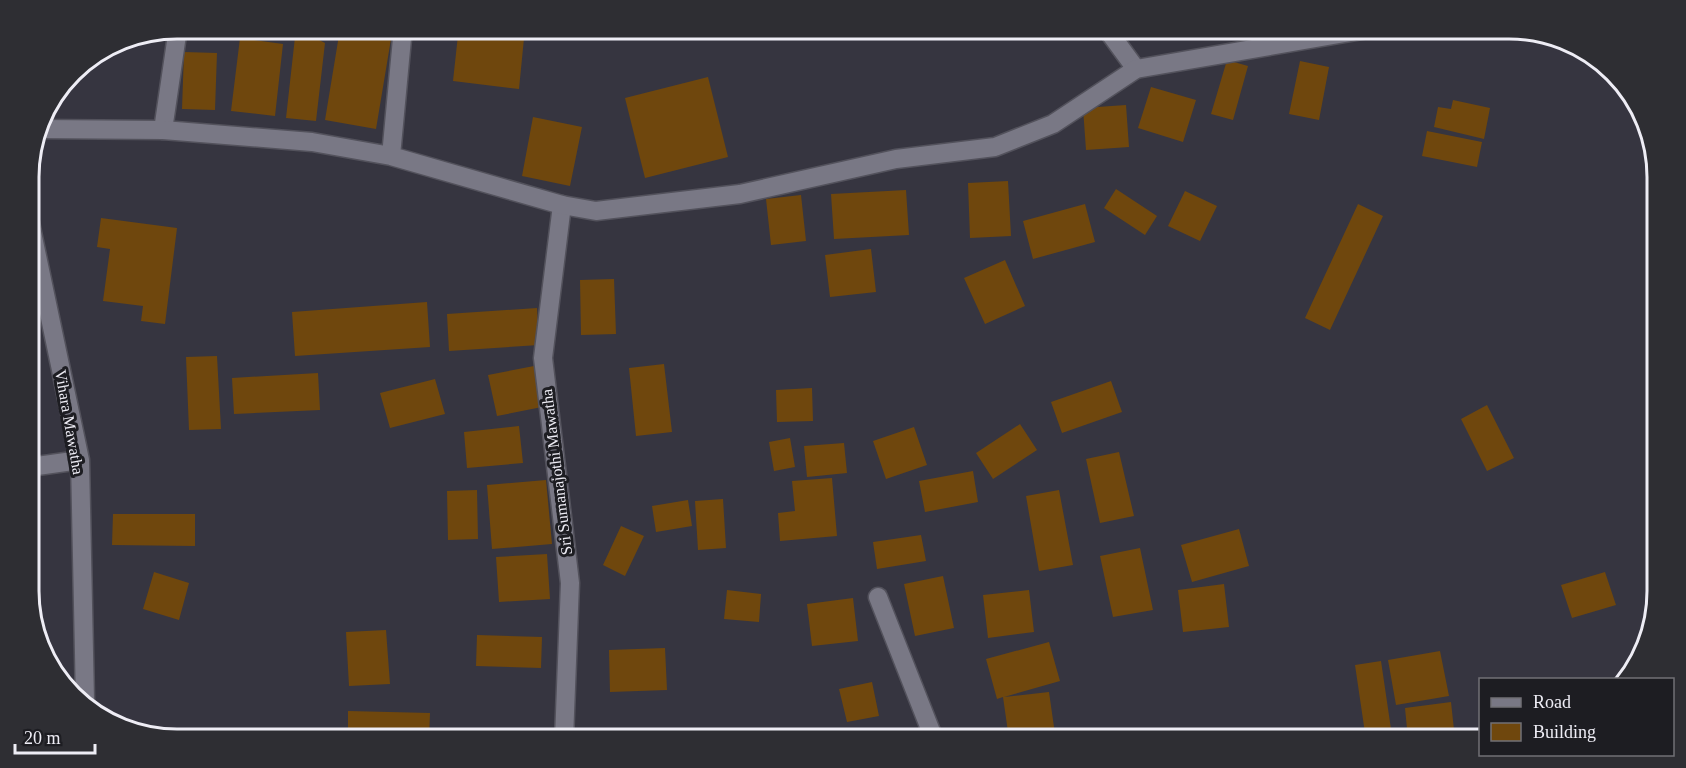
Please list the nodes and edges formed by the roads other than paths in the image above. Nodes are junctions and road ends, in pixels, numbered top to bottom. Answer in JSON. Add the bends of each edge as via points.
{"nodes":[{"id":1,"x":176,"y":39,"type":"edge"},
{"id":2,"x":402,"y":39,"type":"edge"},
{"id":3,"x":1114,"y":39,"type":"edge"},
{"id":4,"x":1310,"y":39,"type":"edge"},
{"id":5,"x":1136,"y":69,"type":"junction"},
{"id":6,"x":48,"y":129,"type":"edge"},
{"id":7,"x":164,"y":130,"type":"junction"},
{"id":8,"x":391,"y":156,"type":"junction"},
{"id":9,"x":562,"y":205,"type":"junction"},
{"id":10,"x":39,"y":265,"type":"edge"},
{"id":11,"x":80,"y":460,"type":"junction"},
{"id":12,"x":39,"y":466,"type":"edge"},
{"id":13,"x":878,"y":597,"type":"dead end"},
{"id":14,"x":85,"y":694,"type":"edge"},
{"id":15,"x":564,"y":729,"type":"edge"},
{"id":16,"x":930,"y":729,"type":"edge"}],
"edges":[{"from":1,"to":7,"type":"street"},
{"from":2,"to":8,"type":"street"},
{"from":3,"to":5,"type":"street"},
{"from":4,"to":5,"type":"street"},
{"from":5,"to":9,"type":"street","via":[[1053,124],[995,147],[896,159],[740,194],[647,207],[596,211]]},
{"from":6,"to":7,"type":"street"},
{"from":7,"to":8,"type":"street","via":[[312,142]]},
{"from":8,"to":9,"type":"street"},
{"from":9,"to":15,"type":"street","name":"Sri Sumanajothi Mawatha","via":[[543,358],[570,583]]},
{"from":10,"to":11,"type":"street","name":"Vihara Mawatha"},
{"from":11,"to":12,"type":"street"},
{"from":11,"to":14,"type":"street","name":"Vihara Mawatha"},
{"from":13,"to":16,"type":"street"}]}
